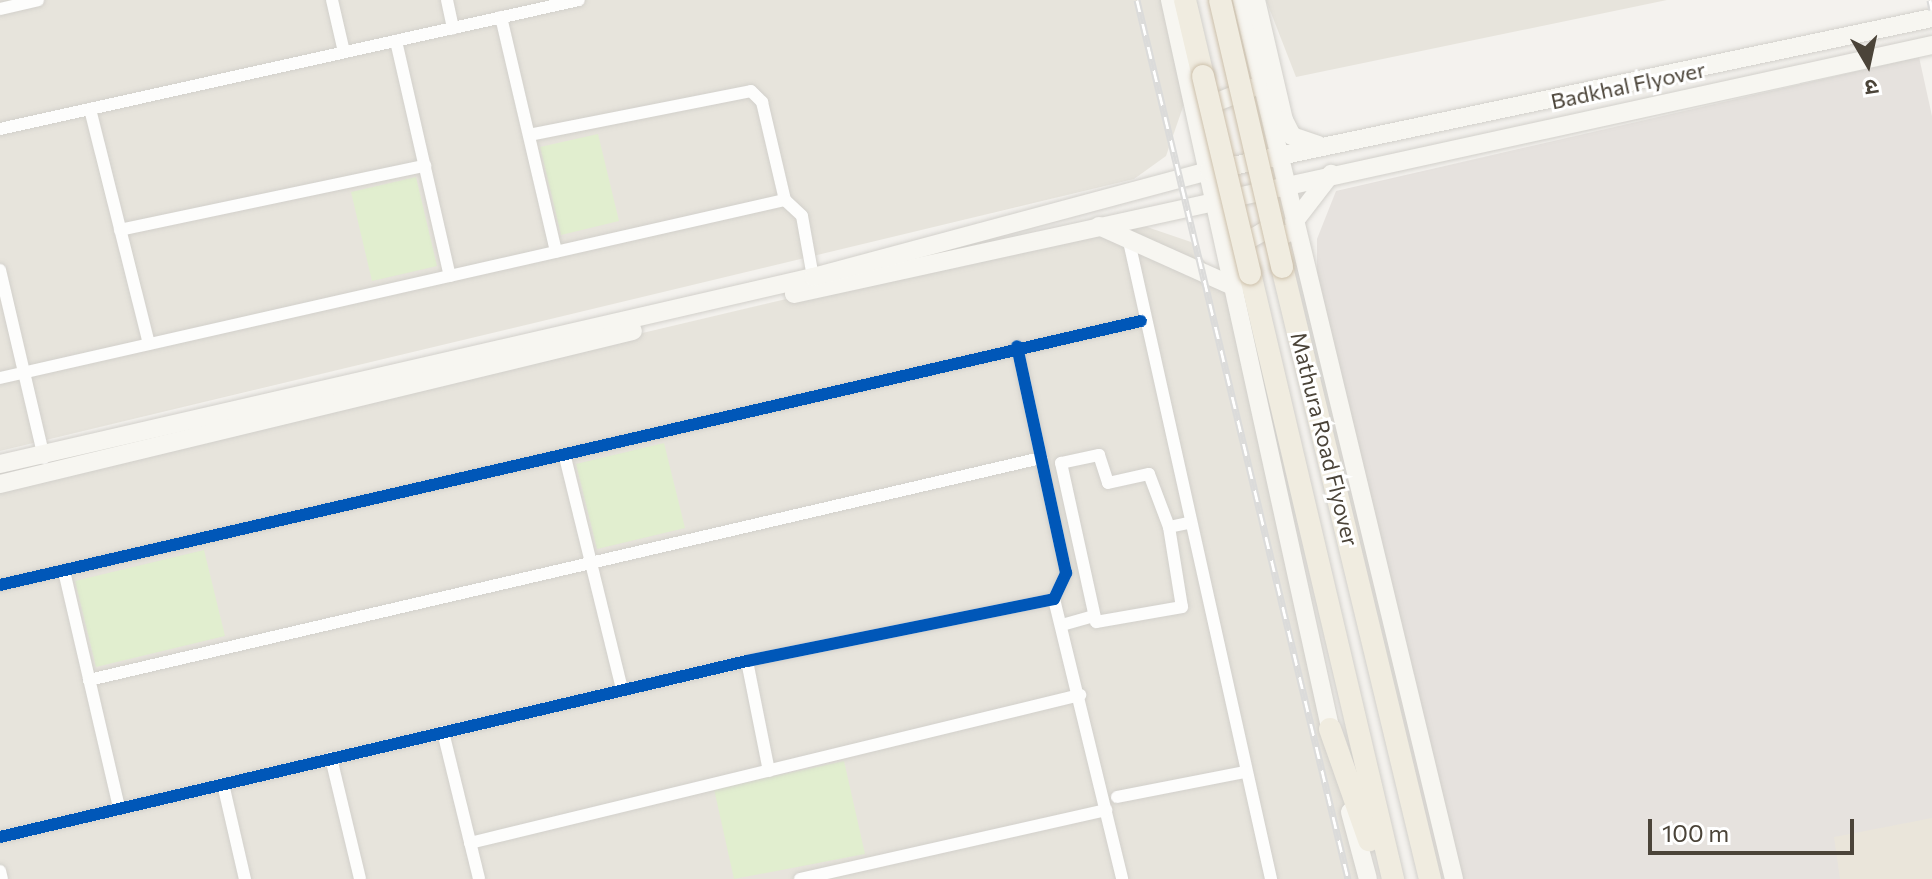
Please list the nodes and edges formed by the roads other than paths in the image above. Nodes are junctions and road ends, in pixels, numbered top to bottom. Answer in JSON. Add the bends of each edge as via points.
{"nodes":[{"id":1,"x":38,"y":0,"type":"edge"},
{"id":2,"x":332,"y":0,"type":"edge"},
{"id":3,"x":447,"y":0,"type":"edge"},
{"id":4,"x":579,"y":0,"type":"edge"},
{"id":5,"x":1170,"y":0,"type":"edge"},
{"id":6,"x":1185,"y":0,"type":"edge"},
{"id":7,"x":1220,"y":0,"type":"edge"},
{"id":8,"x":1242,"y":0,"type":"edge"},
{"id":9,"x":1256,"y":0,"type":"edge"},
{"id":10,"x":0,"y":9,"type":"edge"},
{"id":11,"x":501,"y":17,"type":"junction"},
{"id":12,"x":1932,"y":18,"type":"edge"},
{"id":13,"x":453,"y":28,"type":"junction"},
{"id":14,"x":396,"y":41,"type":"junction"},
{"id":15,"x":1932,"y":45,"type":"edge"},
{"id":16,"x":344,"y":52,"type":"junction"},
{"id":17,"x":1259,"y":71,"type":"junction"},
{"id":18,"x":1191,"y":94,"type":"junction"},
{"id":19,"x":90,"y":109,"type":"junction"},
{"id":20,"x":0,"y":129,"type":"edge"},
{"id":21,"x":529,"y":135,"type":"junction"},
{"id":22,"x":1323,"y":146,"type":"junction"},
{"id":23,"x":1279,"y":156,"type":"junction"},
{"id":24,"x":425,"y":166,"type":"junction"},
{"id":25,"x":1209,"y":171,"type":"junction"},
{"id":26,"x":1333,"y":172,"type":"junction"},
{"id":27,"x":1285,"y":184,"type":"junction"},
{"id":28,"x":785,"y":200,"type":"junction"},
{"id":29,"x":1215,"y":201,"type":"junction"},
{"id":30,"x":1099,"y":226,"type":"junction"},
{"id":31,"x":120,"y":230,"type":"junction"},
{"id":32,"x":1296,"y":230,"type":"junction"},
{"id":33,"x":1128,"y":237,"type":"junction"},
{"id":34,"x":556,"y":252,"type":"junction"},
{"id":35,"x":1228,"y":255,"type":"junction"},
{"id":36,"x":450,"y":276,"type":"junction"},
{"id":37,"x":1,"y":277,"type":"edge"},
{"id":38,"x":813,"y":277,"type":"junction"},
{"id":39,"x":1235,"y":287,"type":"junction"},
{"id":40,"x":1141,"y":321,"type":"junction"},
{"id":41,"x":149,"y":344,"type":"junction"},
{"id":42,"x":1017,"y":346,"type":"junction"},
{"id":43,"x":24,"y":373,"type":"junction"},
{"id":44,"x":0,"y":378,"type":"edge"},
{"id":45,"x":43,"y":454,"type":"junction"},
{"id":46,"x":565,"y":457,"type":"junction"},
{"id":47,"x":1041,"y":458,"type":"junction"},
{"id":48,"x":0,"y":464,"type":"edge"},
{"id":49,"x":51,"y":472,"type":"junction"},
{"id":50,"x":0,"y":484,"type":"edge"},
{"id":51,"x":1188,"y":523,"type":"junction"},
{"id":52,"x":1169,"y":527,"type":"junction"},
{"id":53,"x":592,"y":563,"type":"junction"},
{"id":54,"x":64,"y":571,"type":"junction"},
{"id":55,"x":0,"y":585,"type":"edge"},
{"id":56,"x":1054,"y":599,"type":"junction"},
{"id":57,"x":1094,"y":616,"type":"junction"},
{"id":58,"x":1062,"y":625,"type":"junction"},
{"id":59,"x":747,"y":661,"type":"junction"},
{"id":60,"x":89,"y":680,"type":"junction"},
{"id":61,"x":622,"y":689,"type":"junction"},
{"id":62,"x":1080,"y":695,"type":"junction"},
{"id":63,"x":1330,"y":729,"type":"junction"},
{"id":64,"x":443,"y":732,"type":"junction"},
{"id":65,"x":331,"y":758,"type":"junction"},
{"id":66,"x":769,"y":771,"type":"junction"},
{"id":67,"x":1245,"y":772,"type":"junction"},
{"id":68,"x":223,"y":784,"type":"junction"},
{"id":69,"x":1117,"y":797,"type":"dead end"},
{"id":70,"x":119,"y":808,"type":"junction"},
{"id":71,"x":1106,"y":810,"type":"junction"},
{"id":72,"x":0,"y":837,"type":"edge"},
{"id":73,"x":470,"y":843,"type":"junction"},
{"id":74,"x":0,"y":871,"type":"edge"},
{"id":75,"x":807,"y":878,"type":"edge"},
{"id":76,"x":2,"y":879,"type":"edge"},
{"id":77,"x":245,"y":879,"type":"edge"},
{"id":78,"x":360,"y":879,"type":"edge"},
{"id":79,"x":479,"y":879,"type":"edge"},
{"id":80,"x":1122,"y":879,"type":"edge"},
{"id":81,"x":1271,"y":879,"type":"edge"},
{"id":82,"x":1368,"y":879,"type":"edge"},
{"id":83,"x":1381,"y":879,"type":"edge"},
{"id":84,"x":1393,"y":879,"type":"edge"},
{"id":85,"x":1430,"y":879,"type":"edge"},
{"id":86,"x":1454,"y":879,"type":"edge"}],
"edges":[{"from":1,"to":10,"type":"street"},
{"from":2,"to":16,"type":"street"},
{"from":3,"to":13,"type":"street"},
{"from":4,"to":11,"type":"street"},
{"from":5,"to":18,"type":"main road"},
{"from":6,"to":84,"type":"highway","name":"Mathura Road Flyover","bridge":true},
{"from":7,"to":85,"type":"highway","name":"Mathura Road Flyover","bridge":true},
{"from":8,"to":17,"type":"main road"},
{"from":9,"to":22,"type":"main road","via":[[1284,120],[1292,136]]},
{"from":11,"to":13,"type":"street"},
{"from":11,"to":21,"type":"street"},
{"from":12,"to":22,"type":"main road","name":"Badkhal Flyover"},
{"from":13,"to":14,"type":"street"},
{"from":14,"to":16,"type":"street"},
{"from":14,"to":24,"type":"street"},
{"from":15,"to":26,"type":"main road","name":"Badkhal Flyover"},
{"from":16,"to":19,"type":"street"},
{"from":17,"to":18,"type":"main road","via":[[1245,94],[1217,102]]},
{"from":17,"to":23,"type":"main road"},
{"from":18,"to":25,"type":"main road"},
{"from":19,"to":20,"type":"street"},
{"from":19,"to":31,"type":"street"},
{"from":21,"to":28,"type":"street","via":[[751,91],[762,102]]},
{"from":21,"to":34,"type":"street"},
{"from":22,"to":23,"type":"main road","name":"Badkhal Flyover"},
{"from":23,"to":25,"type":"main road","name":"Badkhal Flyover"},
{"from":23,"to":27,"type":"main road"},
{"from":24,"to":31,"type":"street"},
{"from":24,"to":36,"type":"street"},
{"from":25,"to":29,"type":"main road"},
{"from":25,"to":38,"type":"main road","name":"Badkhal Flyover"},
{"from":26,"to":27,"type":"main road","name":"Badkhal Flyover"},
{"from":26,"to":32,"type":"main road"},
{"from":27,"to":29,"type":"main road","name":"Badkhal Flyover"},
{"from":27,"to":32,"type":"main road"},
{"from":28,"to":34,"type":"street"},
{"from":28,"to":38,"type":"street","via":[[802,216]]},
{"from":29,"to":30,"type":"main road","name":"Badkhal Flyover"},
{"from":29,"to":35,"type":"main road"},
{"from":30,"to":33,"type":"main road"},
{"from":30,"to":49,"type":"main road","name":"Badkhal Flyover"},
{"from":31,"to":41,"type":"street"},
{"from":32,"to":35,"type":"main road","via":[[1263,232]]},
{"from":32,"to":86,"type":"main road"},
{"from":33,"to":39,"type":"main road"},
{"from":33,"to":40,"type":"street"},
{"from":34,"to":36,"type":"street"},
{"from":35,"to":39,"type":"main road"},
{"from":36,"to":41,"type":"street"},
{"from":37,"to":43,"type":"street"},
{"from":38,"to":45,"type":"main road","name":"Badkhal Flyover"},
{"from":39,"to":63,"type":"main road"},
{"from":40,"to":42,"type":"street"},
{"from":40,"to":51,"type":"street"},
{"from":41,"to":43,"type":"street"},
{"from":42,"to":46,"type":"street"},
{"from":42,"to":47,"type":"street"},
{"from":43,"to":44,"type":"street"},
{"from":43,"to":45,"type":"street"},
{"from":45,"to":48,"type":"main road","name":"Badkhal Flyover"},
{"from":45,"to":49,"type":"street"},
{"from":46,"to":53,"type":"street"},
{"from":46,"to":54,"type":"street"},
{"from":47,"to":53,"type":"street"},
{"from":47,"to":56,"type":"street","via":[[1066,573]]},
{"from":49,"to":50,"type":"main road","name":"Badkhal Flyover"},
{"from":51,"to":52,"type":"street"},
{"from":51,"to":67,"type":"street"},
{"from":52,"to":57,"type":"street","via":[[1182,607],[1110,624]]},
{"from":52,"to":57,"type":"street","via":[[1149,474],[1108,483],[1099,455],[1061,463]]},
{"from":53,"to":60,"type":"street"},
{"from":53,"to":61,"type":"street"},
{"from":54,"to":55,"type":"street"},
{"from":54,"to":60,"type":"street"},
{"from":56,"to":58,"type":"street"},
{"from":56,"to":59,"type":"street"},
{"from":57,"to":58,"type":"street"},
{"from":58,"to":62,"type":"street"},
{"from":59,"to":61,"type":"street"},
{"from":59,"to":66,"type":"street"},
{"from":60,"to":70,"type":"street"},
{"from":61,"to":64,"type":"street"},
{"from":62,"to":66,"type":"street"},
{"from":62,"to":71,"type":"street"},
{"from":63,"to":82,"type":"main road"},
{"from":63,"to":83,"type":"highway"},
{"from":64,"to":65,"type":"street"},
{"from":64,"to":73,"type":"street"},
{"from":65,"to":68,"type":"street"},
{"from":65,"to":78,"type":"street"},
{"from":66,"to":73,"type":"street"},
{"from":67,"to":69,"type":"street"},
{"from":67,"to":81,"type":"street"},
{"from":68,"to":70,"type":"street"},
{"from":68,"to":77,"type":"street"},
{"from":70,"to":72,"type":"street"},
{"from":71,"to":75,"type":"street"},
{"from":71,"to":80,"type":"street"},
{"from":73,"to":79,"type":"street"},
{"from":74,"to":76,"type":"street"}]}
